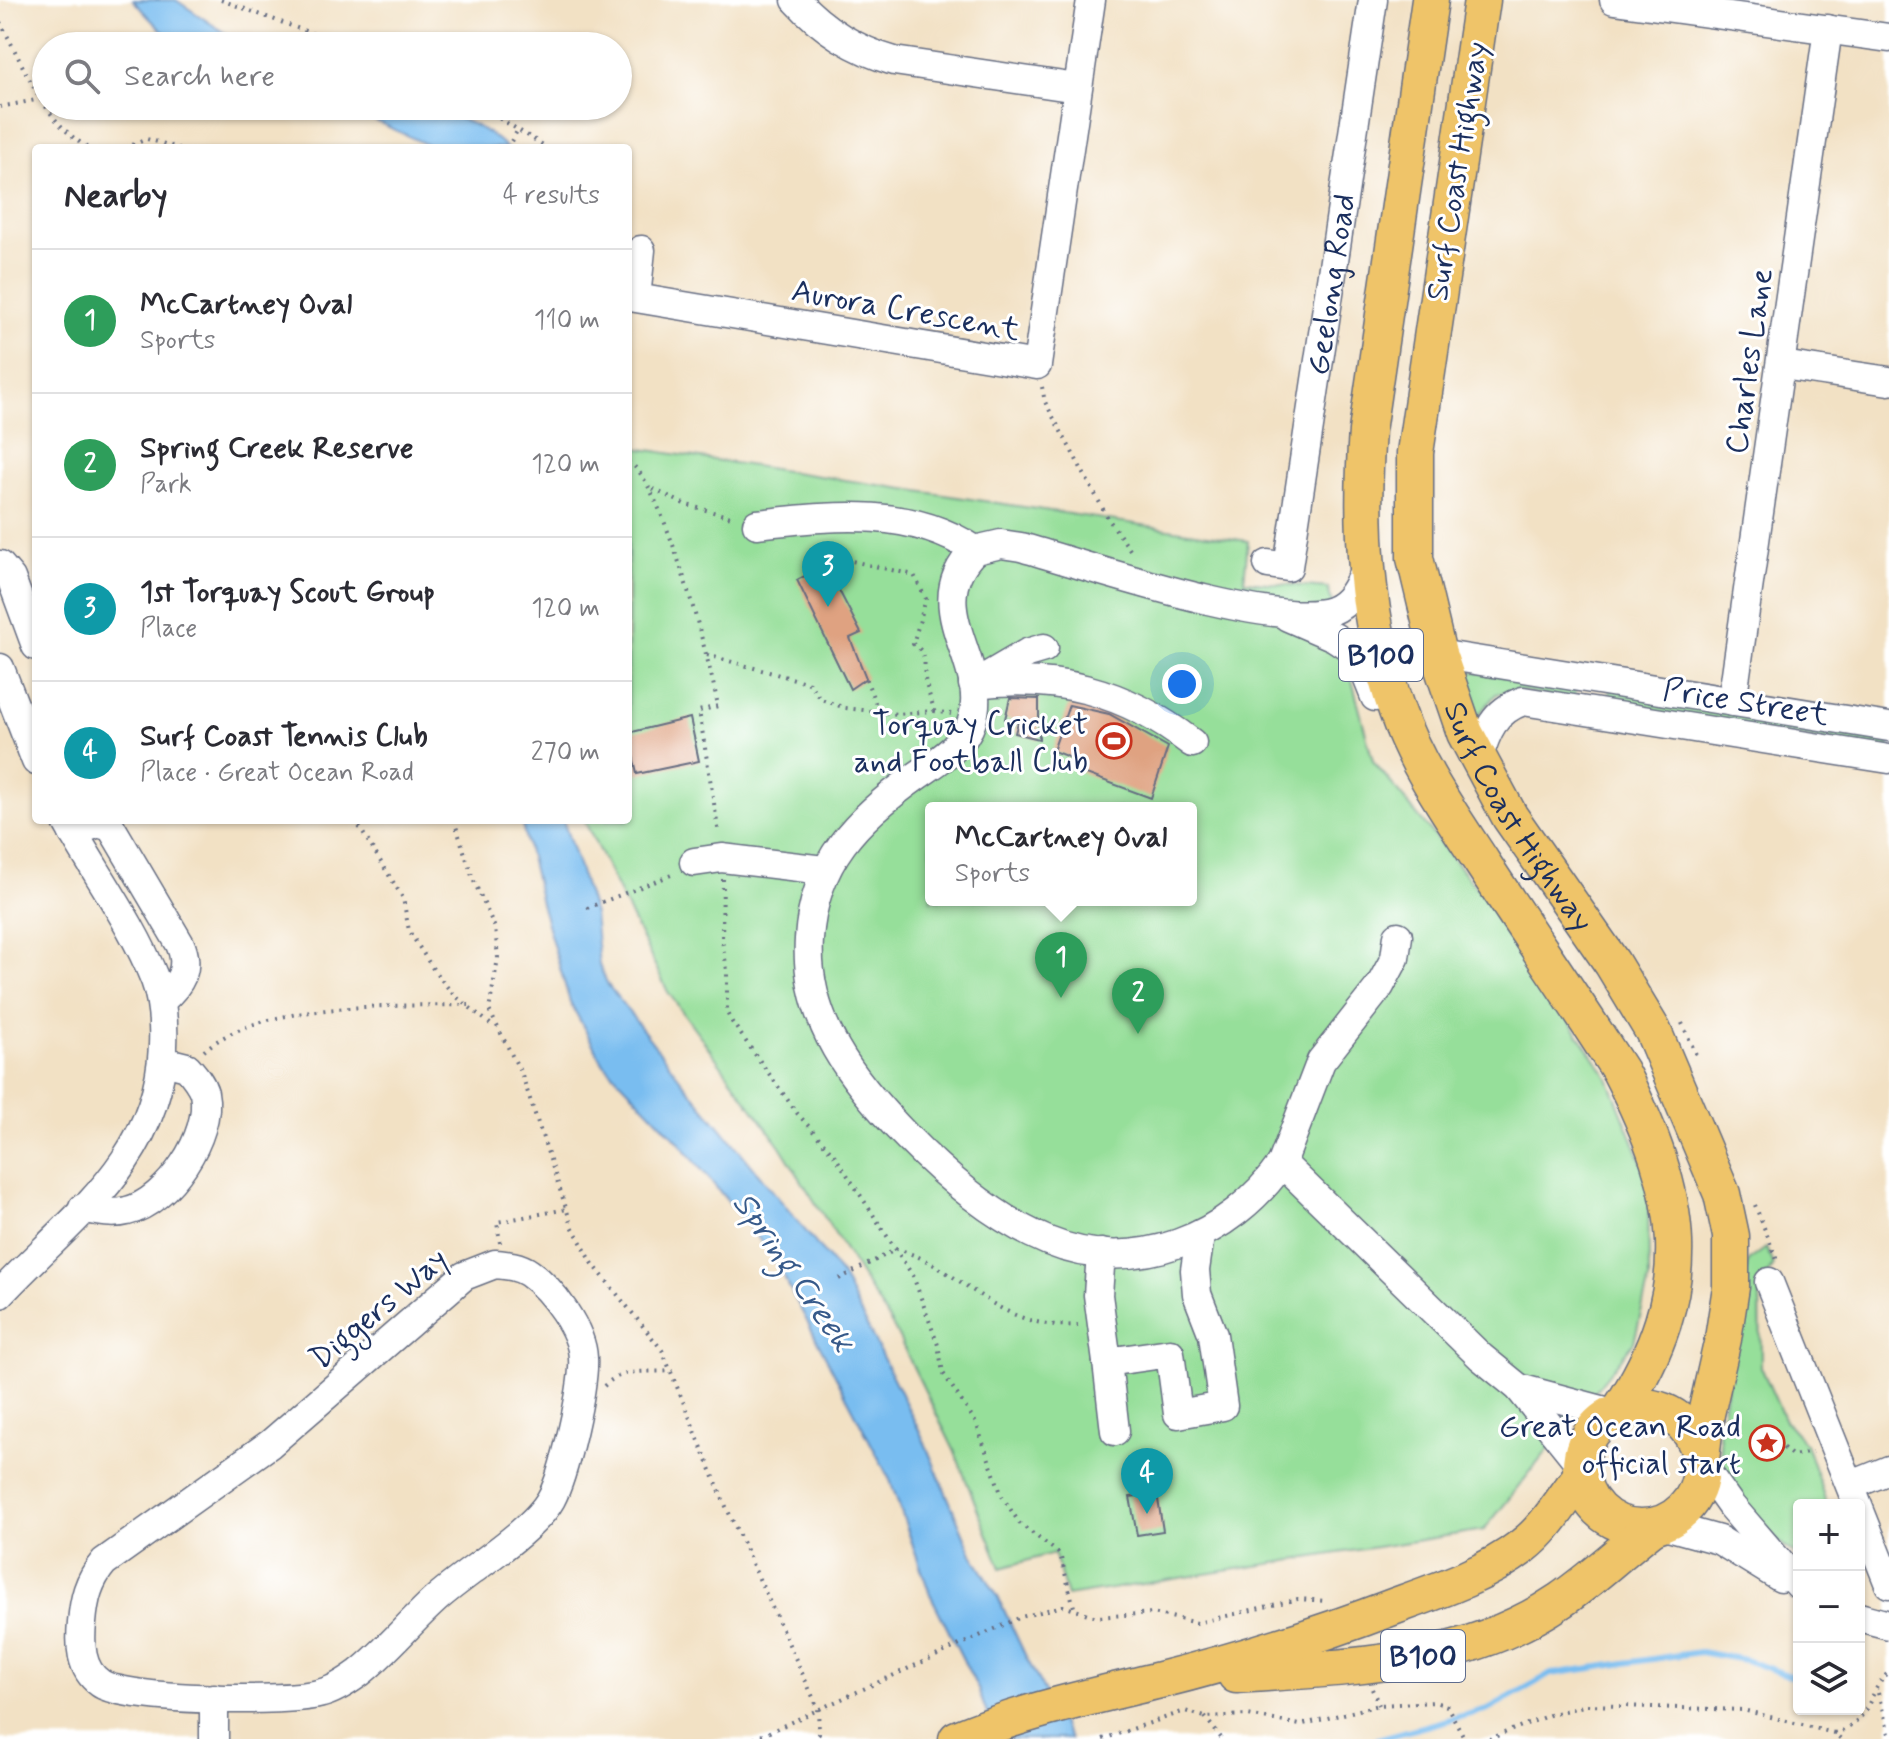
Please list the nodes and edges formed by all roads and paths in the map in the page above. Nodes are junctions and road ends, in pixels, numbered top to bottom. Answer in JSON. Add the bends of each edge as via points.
{"nodes":[{"id":1,"x":221,"y":0,"type":"edge"},
{"id":2,"x":796,"y":0,"type":"edge"},
{"id":3,"x":1091,"y":0,"type":"edge"},
{"id":4,"x":1373,"y":0,"type":"edge"},
{"id":5,"x":1430,"y":0,"type":"edge"},
{"id":6,"x":1482,"y":0,"type":"edge"},
{"id":7,"x":1614,"y":0,"type":"edge"},
{"id":8,"x":0,"y":22,"type":"edge"},
{"id":9,"x":1828,"y":29,"type":"junction"},
{"id":10,"x":308,"y":32,"type":"edge"},
{"id":11,"x":1889,"y":38,"type":"edge"},
{"id":12,"x":32,"y":82,"type":"edge"},
{"id":13,"x":1077,"y":88,"type":"junction"},
{"id":14,"x":32,"y":101,"type":"edge"},
{"id":15,"x":0,"y":107,"type":"edge"},
{"id":16,"x":56,"y":120,"type":"edge"},
{"id":17,"x":504,"y":120,"type":"edge"},
{"id":18,"x":519,"y":128,"type":"junction"},
{"id":19,"x":84,"y":144,"type":"edge"},
{"id":20,"x":135,"y":144,"type":"edge"},
{"id":21,"x":165,"y":144,"type":"edge"},
{"id":22,"x":509,"y":144,"type":"edge"},
{"id":23,"x":542,"y":144,"type":"edge"},
{"id":24,"x":641,"y":250,"type":"dead end"},
{"id":25,"x":1037,"y":365,"type":"junction"},
{"id":26,"x":1782,"y":365,"type":"junction"},
{"id":27,"x":1889,"y":381,"type":"edge"},
{"id":28,"x":632,"y":465,"type":"edge"},
{"id":29,"x":651,"y":488,"type":"junction"},
{"id":30,"x":757,"y":524,"type":"joint"},
{"id":31,"x":975,"y":550,"type":"junction"},
{"id":32,"x":834,"y":557,"type":"dead end"},
{"id":33,"x":0,"y":565,"type":"edge"},
{"id":34,"x":1287,"y":567,"type":"dead end"},
{"id":35,"x":1365,"y":569,"type":"junction"},
{"id":36,"x":1154,"y":584,"type":"junction"},
{"id":37,"x":1273,"y":612,"type":"junction"},
{"id":38,"x":32,"y":635,"type":"edge"},
{"id":39,"x":1044,"y":648,"type":"dead end"},
{"id":40,"x":1438,"y":654,"type":"junction"},
{"id":41,"x":707,"y":655,"type":"junction"},
{"id":42,"x":0,"y":669,"type":"edge"},
{"id":43,"x":866,"y":679,"type":"dead end"},
{"id":44,"x":1593,"y":679,"type":"junction"},
{"id":45,"x":973,"y":684,"type":"junction"},
{"id":46,"x":1732,"y":702,"type":"junction"},
{"id":47,"x":878,"y":710,"type":"junction"},
{"id":48,"x":1593,"y":711,"type":"junction"},
{"id":49,"x":1889,"y":727,"type":"edge"},
{"id":50,"x":1192,"y":743,"type":"dead end"},
{"id":51,"x":32,"y":749,"type":"edge"},
{"id":52,"x":1889,"y":759,"type":"edge"},
{"id":53,"x":1478,"y":760,"type":"junction"},
{"id":54,"x":1432,"y":786,"type":"junction"},
{"id":55,"x":101,"y":824,"type":"edge"},
{"id":56,"x":357,"y":824,"type":"edge"},
{"id":57,"x":455,"y":824,"type":"edge"},
{"id":58,"x":69,"y":826,"type":"edge"},
{"id":59,"x":708,"y":860,"type":"junction"},
{"id":60,"x":824,"y":870,"type":"junction"},
{"id":61,"x":587,"y":908,"type":"dead end"},
{"id":62,"x":1398,"y":936,"type":"dead end"},
{"id":63,"x":161,"y":1001,"type":"junction"},
{"id":64,"x":469,"y":1005,"type":"junction"},
{"id":65,"x":1680,"y":1020,"type":"dead end"},
{"id":66,"x":496,"y":1029,"type":"junction"},
{"id":67,"x":175,"y":1064,"type":"junction"},
{"id":68,"x":1703,"y":1073,"type":"dead end"},
{"id":69,"x":1282,"y":1163,"type":"junction"},
{"id":70,"x":1752,"y":1199,"type":"dead end"},
{"id":71,"x":83,"y":1208,"type":"junction"},
{"id":72,"x":567,"y":1209,"type":"junction"},
{"id":73,"x":1200,"y":1236,"type":"junction"},
{"id":74,"x":897,"y":1249,"type":"junction"},
{"id":75,"x":1101,"y":1253,"type":"junction"},
{"id":76,"x":502,"y":1265,"type":"junction"},
{"id":77,"x":1775,"y":1275,"type":"joint"},
{"id":78,"x":839,"y":1279,"type":"dead end"},
{"id":79,"x":0,"y":1294,"type":"edge"},
{"id":80,"x":1088,"y":1323,"type":"dead end"},
{"id":81,"x":1107,"y":1362,"type":"junction"},
{"id":82,"x":673,"y":1371,"type":"junction"},
{"id":83,"x":581,"y":1388,"type":"junction"},
{"id":84,"x":1519,"y":1388,"type":"junction"},
{"id":85,"x":1616,"y":1412,"type":"junction"},
{"id":86,"x":1115,"y":1431,"type":"dead end"},
{"id":87,"x":1835,"y":1443,"type":"junction"},
{"id":88,"x":1762,"y":1448,"type":"dead end"},
{"id":89,"x":1702,"y":1463,"type":"junction"},
{"id":90,"x":1580,"y":1470,"type":"junction"},
{"id":91,"x":1889,"y":1470,"type":"edge"},
{"id":92,"x":1852,"y":1485,"type":"junction"},
{"id":93,"x":1656,"y":1525,"type":"junction"},
{"id":94,"x":1793,"y":1580,"type":"edge"},
{"id":95,"x":1793,"y":1583,"type":"edge"},
{"id":96,"x":1889,"y":1584,"type":"edge"},
{"id":97,"x":1074,"y":1607,"type":"junction"},
{"id":98,"x":1865,"y":1619,"type":"edge"},
{"id":99,"x":1889,"y":1625,"type":"edge"},
{"id":100,"x":1343,"y":1626,"type":"junction"},
{"id":101,"x":1889,"y":1672,"type":"edge"},
{"id":102,"x":1159,"y":1680,"type":"junction"},
{"id":103,"x":1877,"y":1689,"type":"junction"},
{"id":104,"x":214,"y":1698,"type":"junction"},
{"id":105,"x":818,"y":1708,"type":"junction"},
{"id":106,"x":1205,"y":1717,"type":"junction"},
{"id":107,"x":1834,"y":1733,"type":"junction"},
{"id":108,"x":1889,"y":1734,"type":"edge"},
{"id":109,"x":958,"y":1738,"type":"edge"},
{"id":110,"x":1105,"y":1738,"type":"edge"},
{"id":111,"x":214,"y":1739,"type":"edge"},
{"id":112,"x":754,"y":1739,"type":"edge"},
{"id":113,"x":814,"y":1739,"type":"edge"},
{"id":114,"x":1222,"y":1739,"type":"edge"},
{"id":115,"x":1465,"y":1739,"type":"edge"},
{"id":116,"x":1489,"y":1739,"type":"edge"},
{"id":117,"x":1841,"y":1739,"type":"edge"}],
"edges":[{"from":1,"to":10,"type":"path"},
{"from":2,"to":13,"type":"street","via":[[821,24],[868,53]]},
{"from":3,"to":13,"type":"street","name":"Aurora Crescent"},
{"from":4,"to":34,"type":"street","name":"Geelong Road"},
{"from":5,"to":35,"type":"main road","name":"Surf Coast Highway","number":"B100","via":[[1367,431],[1362,499]]},
{"from":6,"to":40,"type":"main road","name":"Surf Coast Highway","number":"B100","via":[[1415,453],[1415,558]]},
{"from":7,"to":9,"type":"street"},
{"from":8,"to":12,"type":"path"},
{"from":9,"to":11,"type":"street"},
{"from":9,"to":26,"type":"street","name":"Charles Lane"},
{"from":13,"to":25,"type":"street","name":"Aurora Crescent"},
{"from":14,"to":15,"type":"path"},
{"from":16,"to":19,"type":"path"},
{"from":17,"to":18,"type":"path"},
{"from":18,"to":22,"type":"path"},
{"from":18,"to":23,"type":"path"},
{"from":20,"to":21,"type":"path","via":[[147,139]]},
{"from":24,"to":25,"type":"street","name":"Aurora Crescent","via":[[636,298]]},
{"from":25,"to":36,"type":"path","via":[[1045,402],[1109,520]]},
{"from":26,"to":27,"type":"street"},
{"from":26,"to":46,"type":"street","name":"Charles Lane"},
{"from":28,"to":29,"type":"path"},
{"from":29,"to":30,"type":"path","via":[[684,504]]},
{"from":29,"to":41,"type":"path"},
{"from":30,"to":31,"type":"street","via":[[893,518],[946,531]]},
{"from":31,"to":36,"type":"street","via":[[1001,544],[1021,547]]},
{"from":31,"to":45,"type":"street","via":[[958,571],[953,604]]},
{"from":32,"to":47,"type":"path","via":[[914,575],[926,599],[913,644],[927,664],[925,678],[934,711]]},
{"from":33,"to":38,"type":"street","via":[[11,578]]},
{"from":35,"to":37,"type":"street","via":[[1355,592],[1333,610]]},
{"from":35,"to":54,"type":"main road","name":"Surf Coast Highway","number":"B100","via":[[1383,668],[1398,715]]},
{"from":36,"to":37,"type":"street"},
{"from":37,"to":54,"type":"street","via":[[1357,652],[1406,765]]},
{"from":39,"to":45,"type":"street"},
{"from":40,"to":44,"type":"street","name":"Price Street"},
{"from":40,"to":53,"type":"main road","name":"Surf Coast Highway","number":"B100"},
{"from":41,"to":47,"type":"path","via":[[809,683],[821,699],[845,708]]},
{"from":41,"to":59,"type":"path","via":[[718,706],[699,711]]},
{"from":42,"to":51,"type":"street"},
{"from":43,"to":47,"type":"path"},
{"from":44,"to":46,"type":"street","name":"Price Street"},
{"from":44,"to":48,"type":"street"},
{"from":45,"to":50,"type":"street","via":[[1043,680],[1082,687],[1168,725]]},
{"from":45,"to":60,"type":"street","via":[[974,709],[966,735],[872,809]]},
{"from":46,"to":49,"type":"street","name":"Price Street"},
{"from":48,"to":52,"type":"street","name":"Price Street"},
{"from":48,"to":53,"type":"street","name":"Price Street","via":[[1523,701],[1512,705],[1486,733]]},
{"from":53,"to":89,"type":"main road","name":"Surf Coast Highway","number":"B100","via":[[1510,817],[1653,1031],[1722,1194],[1731,1236],[1731,1287],[1706,1414]]},
{"from":54,"to":85,"type":"main road","name":"Surf Coast Highway","number":"B100","via":[[1620,1071],[1666,1180],[1674,1239],[1671,1300],[1657,1346]]},
{"from":55,"to":63,"type":"street","via":[[111,827],[185,955],[182,977]]},
{"from":56,"to":64,"type":"path","via":[[403,898],[409,931],[453,994]]},
{"from":57,"to":66,"type":"path","via":[[495,928],[498,958],[489,1010]]},
{"from":58,"to":63,"type":"street","via":[[148,964]]},
{"from":59,"to":60,"type":"street"},
{"from":59,"to":61,"type":"path"},
{"from":59,"to":74,"type":"path","via":[[727,1013],[797,1113],[835,1156]]},
{"from":60,"to":75,"type":"street","via":[[809,937],[811,986],[829,1040],[843,1062],[895,1125],[963,1189],[1051,1242]]},
{"from":62,"to":69,"type":"street","via":[[1395,958],[1380,986],[1321,1061]]},
{"from":63,"to":67,"type":"street"},
{"from":64,"to":66,"type":"path"},
{"from":64,"to":67,"type":"path","via":[[364,1007],[286,1016],[214,1042]]},
{"from":65,"to":68,"type":"path"},
{"from":66,"to":72,"type":"path","via":[[522,1075]]},
{"from":67,"to":71,"type":"street","via":[[136,1149]]},
{"from":67,"to":71,"type":"street","via":[[203,1090],[205,1102],[197,1138],[179,1171],[140,1207],[125,1212]]},
{"from":69,"to":73,"type":"street","via":[[1241,1210]]},
{"from":69,"to":84,"type":"street"},
{"from":70,"to":77,"type":"path"},
{"from":71,"to":79,"type":"street"},
{"from":72,"to":76,"type":"path","via":[[497,1222]]},
{"from":72,"to":82,"type":"path","via":[[593,1264]]},
{"from":73,"to":75,"type":"street","via":[[1156,1249]]},
{"from":73,"to":81,"type":"street","via":[[1197,1294],[1213,1335],[1223,1406],[1178,1414],[1170,1353]]},
{"from":74,"to":78,"type":"path"},
{"from":74,"to":80,"type":"path","via":[[931,1261],[960,1285],[1024,1320],[1054,1326]]},
{"from":74,"to":97,"type":"path","via":[[913,1276],[943,1373],[976,1423],[1011,1514],[1060,1554]]},
{"from":75,"to":81,"type":"street","via":[[1098,1295]]},
{"from":76,"to":83,"type":"street","name":"Diggers Way","via":[[540,1282],[574,1328],[583,1359]]},
{"from":76,"to":104,"type":"street","name":"Diggers Way","via":[[477,1268],[464,1276],[270,1444],[94,1574],[84,1602],[80,1644],[89,1671],[100,1683],[128,1692]]},
{"from":77,"to":87,"type":"street"},
{"from":81,"to":86,"type":"street"},
{"from":82,"to":83,"type":"path","via":[[634,1372],[613,1377],[603,1387]]},
{"from":82,"to":105,"type":"path","via":[[724,1502]]},
{"from":83,"to":104,"type":"street","name":"Diggers Way","via":[[558,1481],[543,1511],[438,1597],[360,1673],[306,1698]]},
{"from":84,"to":85,"type":"street"},
{"from":84,"to":90,"type":"street"},
{"from":85,"to":89,"type":"main road","via":[[1638,1406],[1673,1416],[1687,1427]]},
{"from":85,"to":90,"type":"main road","number":"B100","via":[[1590,1434]]},
{"from":87,"to":88,"type":"path","via":[[1797,1456],[1770,1437]]},
{"from":87,"to":92,"type":"street"},
{"from":89,"to":93,"type":"main road","number":"B100","via":[[1689,1504]]},
{"from":89,"to":94,"type":"street"},
{"from":90,"to":93,"type":"main road","via":[[1589,1498],[1605,1516],[1635,1527]]},
{"from":90,"to":100,"type":"main road","number":"B100","via":[[1532,1539],[1509,1556]]},
{"from":91,"to":92,"type":"street"},
{"from":92,"to":96,"type":"street"},
{"from":93,"to":95,"type":"street","via":[[1719,1540]]},
{"from":93,"to":102,"type":"main road","number":"B100","via":[[1560,1600],[1481,1640],[1378,1664]]},
{"from":97,"to":100,"type":"path","via":[[1097,1617],[1153,1613],[1197,1623],[1313,1598],[1332,1604]]},
{"from":97,"to":105,"type":"path","via":[[1021,1617]]},
{"from":98,"to":99,"type":"street"},
{"from":100,"to":102,"type":"main road","number":"B100"},
{"from":101,"to":103,"type":"path"},
{"from":102,"to":109,"type":"main road","number":"B100","via":[[1068,1700]]},
{"from":103,"to":107,"type":"path","via":[[1864,1714]]},
{"from":103,"to":108,"type":"path"},
{"from":104,"to":111,"type":"street"},
{"from":105,"to":112,"type":"path"},
{"from":105,"to":113,"type":"path","via":[[819,1734]]},
{"from":106,"to":110,"type":"path","via":[[1185,1711]]},
{"from":106,"to":114,"type":"path"},
{"from":106,"to":115,"type":"path","via":[[1248,1715],[1300,1725],[1379,1705],[1435,1702],[1447,1706]]},
{"from":107,"to":116,"type":"path","via":[[1743,1710],[1587,1705]]},
{"from":107,"to":117,"type":"path"}]}
